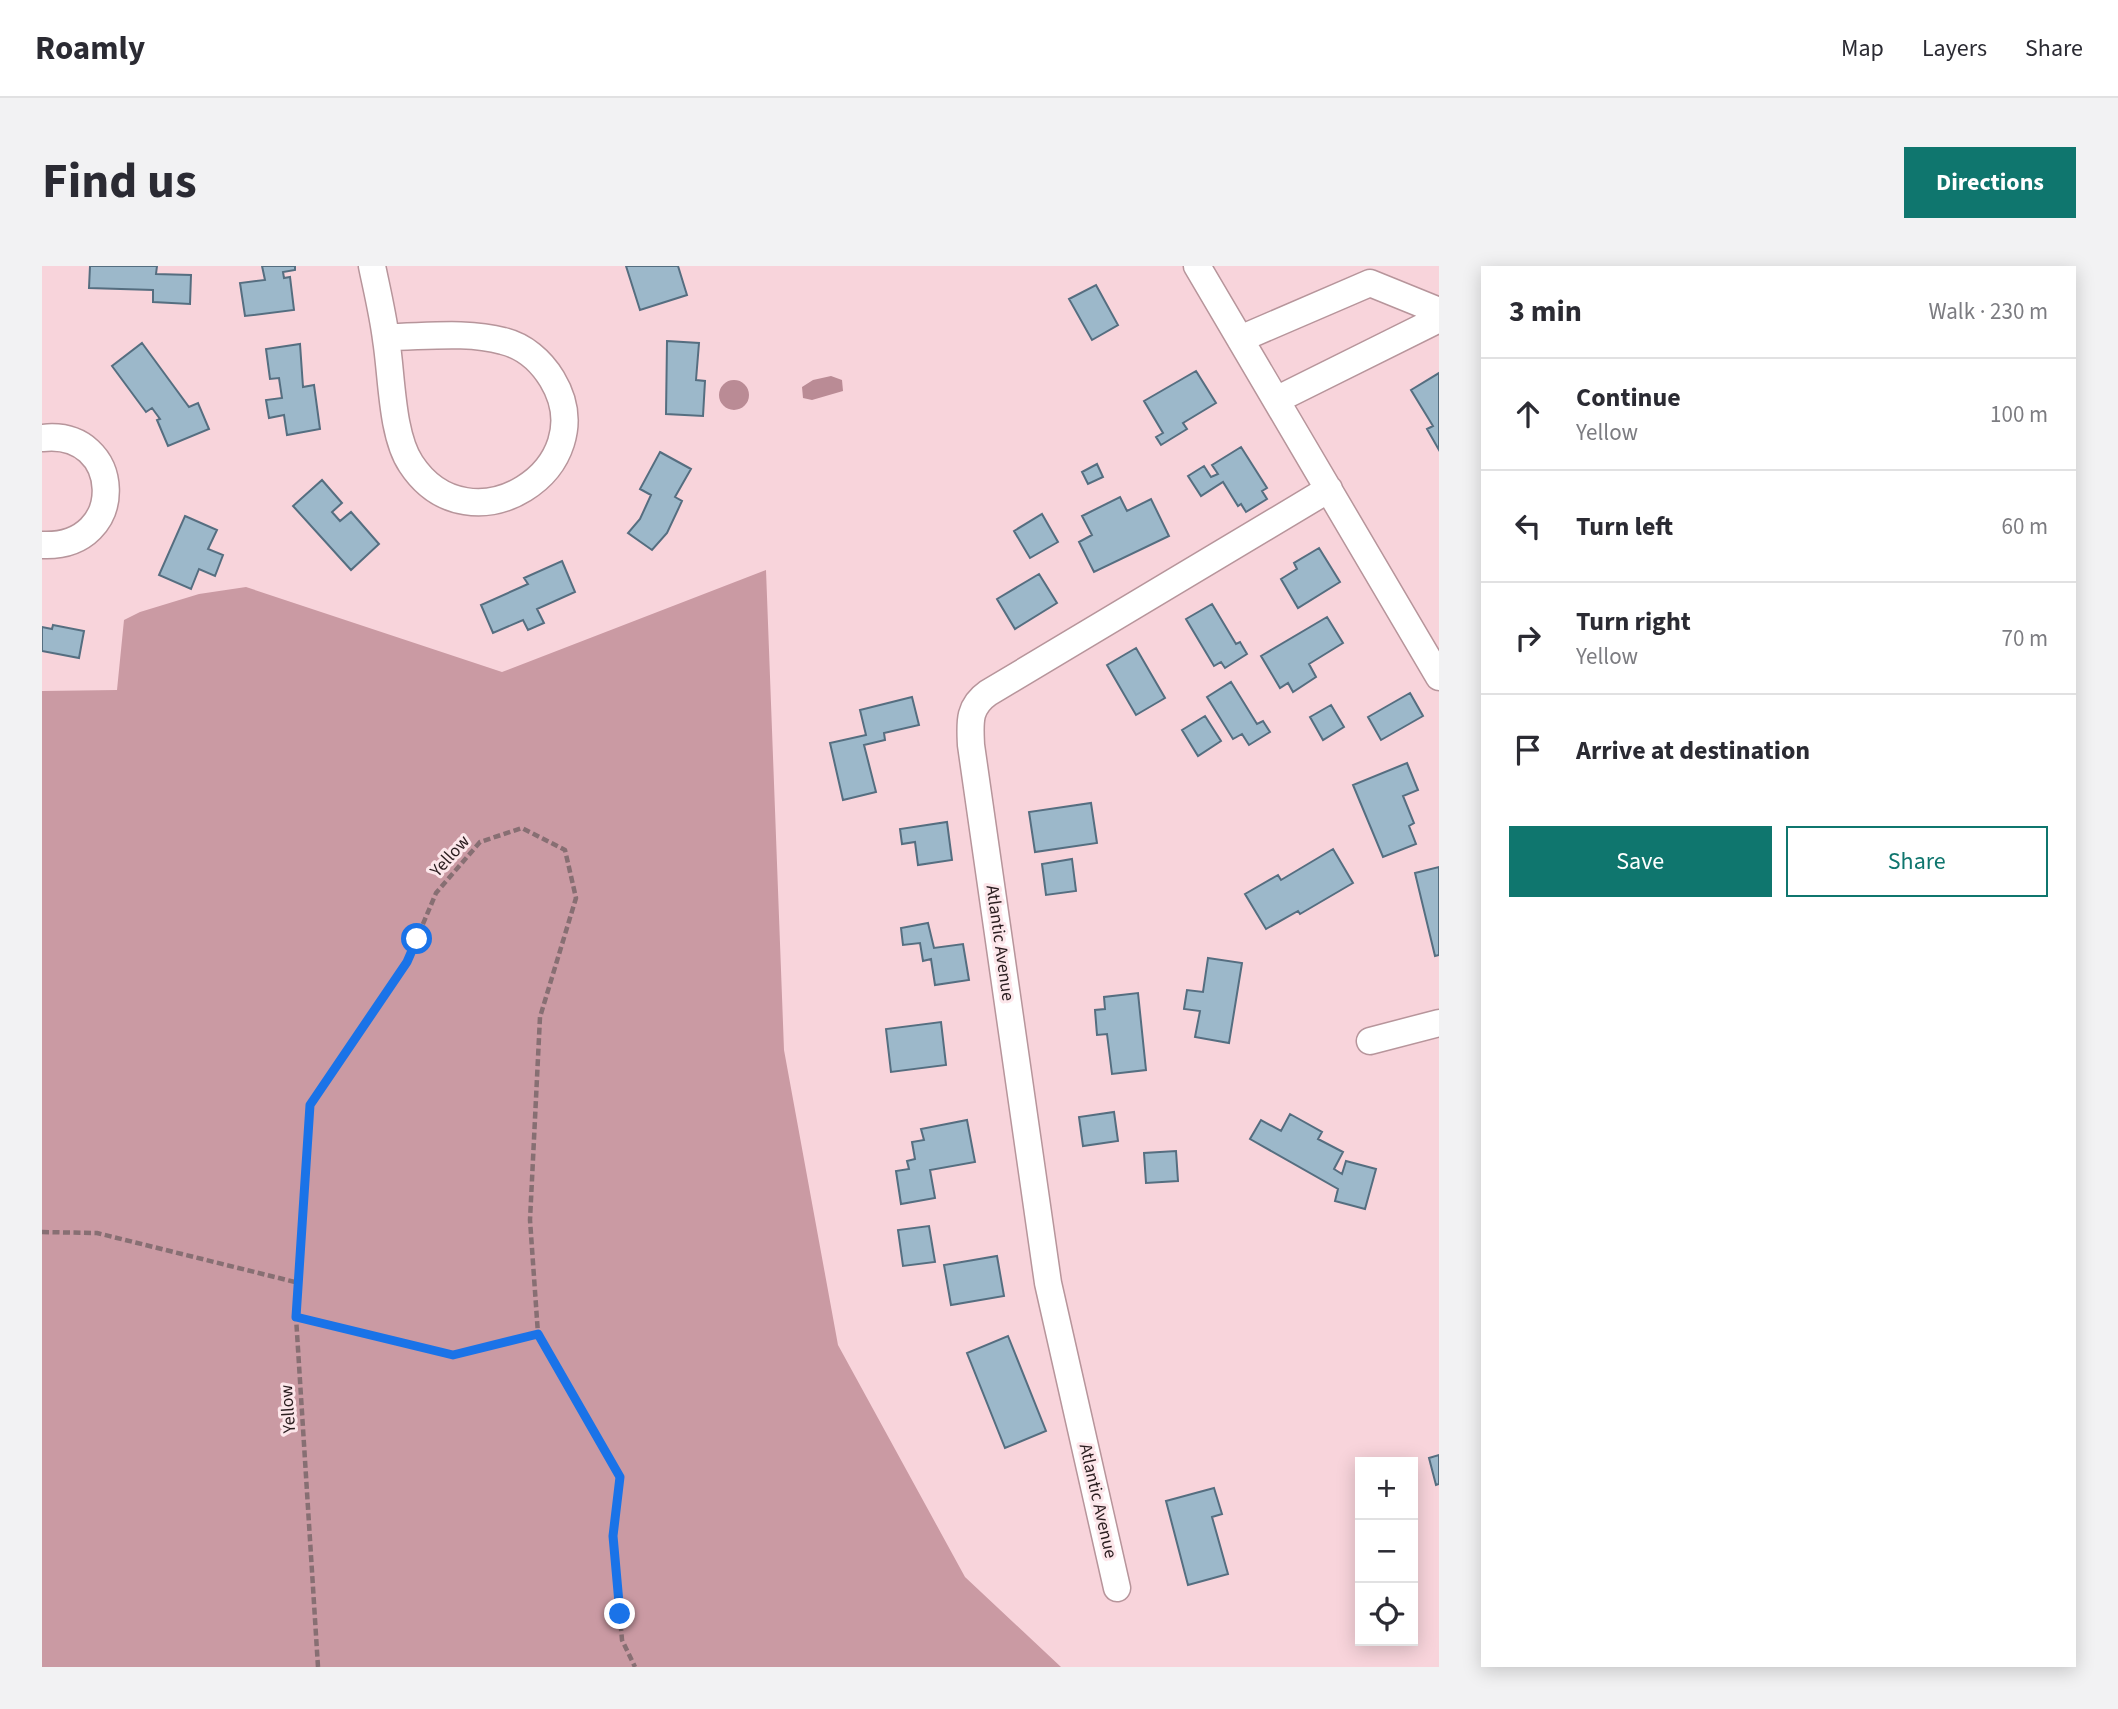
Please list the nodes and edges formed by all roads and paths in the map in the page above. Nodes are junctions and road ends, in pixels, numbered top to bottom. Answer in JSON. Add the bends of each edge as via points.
{"nodes":[{"id":1,"x":372,"y":266,"type":"edge"},
{"id":2,"x":1197,"y":266,"type":"edge"},
{"id":3,"x":1439,"y":311,"type":"edge"},
{"id":4,"x":1439,"y":319,"type":"edge"},
{"id":5,"x":386,"y":337,"type":"junction"},
{"id":6,"x":1240,"y":339,"type":"junction"},
{"id":7,"x":1276,"y":400,"type":"junction"},
{"id":8,"x":42,"y":438,"type":"edge"},
{"id":9,"x":1329,"y":489,"type":"junction"},
{"id":10,"x":42,"y":545,"type":"edge"},
{"id":11,"x":1439,"y":677,"type":"edge"},
{"id":12,"x":1439,"y":1023,"type":"edge"},
{"id":13,"x":1370,"y":1041,"type":"dead end"},
{"id":14,"x":42,"y":1232,"type":"edge"},
{"id":15,"x":299,"y":1283,"type":"junction"},
{"id":16,"x":296,"y":1317,"type":"junction"},
{"id":17,"x":538,"y":1334,"type":"junction"},
{"id":18,"x":1117,"y":1588,"type":"dead end"},
{"id":19,"x":318,"y":1667,"type":"edge"},
{"id":20,"x":635,"y":1667,"type":"edge"}],
"edges":[{"from":1,"to":5,"type":"street"},
{"from":2,"to":6,"type":"street"},
{"from":3,"to":6,"type":"street","via":[[1370,283]]},
{"from":4,"to":7,"type":"street"},
{"from":5,"to":5,"type":"street","via":[[402,445],[410,462],[434,488],[467,502],[494,501],[519,493],[547,470],[562,438],[562,411],[556,385],[534,357],[504,341],[486,338]]},
{"from":6,"to":7,"type":"street"},
{"from":7,"to":9,"type":"street"},
{"from":8,"to":10,"type":"street","via":[[61,438],[87,449],[103,472],[107,490],[100,517],[84,535],[60,545]]},
{"from":9,"to":11,"type":"street"},
{"from":9,"to":18,"type":"street","name":"Atlantic Avenue","via":[[988,693],[970,714],[1048,1283]]},
{"from":12,"to":13,"type":"street"},
{"from":14,"to":15,"type":"path","via":[[97,1233]]},
{"from":15,"to":16,"type":"path","name":"Yellow"},
{"from":15,"to":17,"type":"path","name":"Yellow","via":[[310,1105],[407,962],[436,893],[480,842],[522,828],[565,850],[576,898],[540,1017],[530,1220]]},
{"from":16,"to":17,"type":"path","via":[[453,1355]]},
{"from":16,"to":19,"type":"path","name":"Yellow"},
{"from":17,"to":20,"type":"path","name":"Yellow","via":[[620,1477],[613,1536],[622,1640]]}]}
